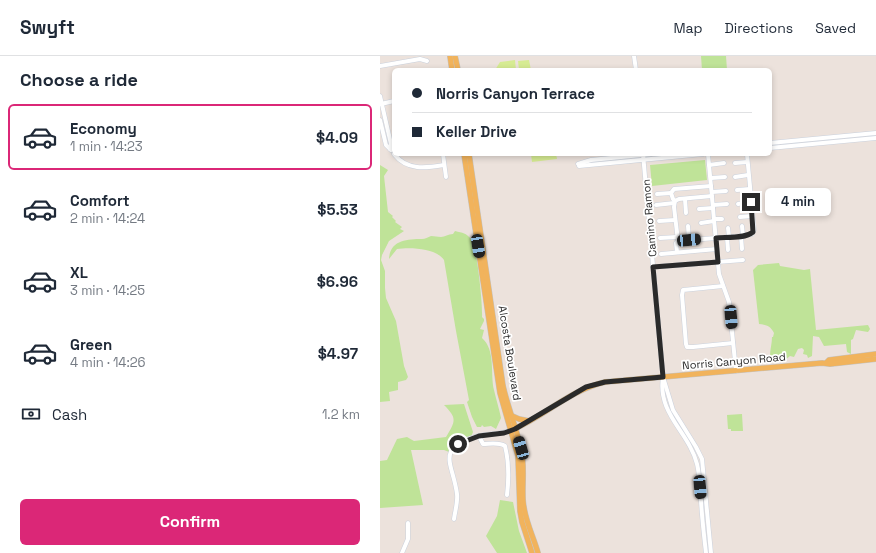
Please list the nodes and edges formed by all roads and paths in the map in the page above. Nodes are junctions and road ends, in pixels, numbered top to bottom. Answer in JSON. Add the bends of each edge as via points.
{"nodes":[{"id":1,"x":450,"y":56,"type":"edge"},
{"id":2,"x":455,"y":56,"type":"edge"},
{"id":3,"x":634,"y":56,"type":"edge"},
{"id":4,"x":427,"y":61,"type":"dead end"},
{"id":5,"x":380,"y":66,"type":"edge"},
{"id":6,"x":452,"y":68,"type":"edge"},
{"id":7,"x":458,"y":68,"type":"edge"},
{"id":8,"x":636,"y":68,"type":"edge"},
{"id":9,"x":380,"y":96,"type":"edge"},
{"id":10,"x":392,"y":101,"type":"edge"},
{"id":11,"x":381,"y":104,"type":"edge"},
{"id":12,"x":380,"y":120,"type":"edge"},
{"id":13,"x":876,"y":133,"type":"edge"},
{"id":14,"x":876,"y":138,"type":"edge"},
{"id":15,"x":772,"y":143,"type":"edge"},
{"id":16,"x":772,"y":148,"type":"edge"},
{"id":17,"x":390,"y":149,"type":"junction"},
{"id":18,"x":392,"y":152,"type":"edge"},
{"id":19,"x":396,"y":156,"type":"edge"},
{"id":20,"x":443,"y":156,"type":"edge"},
{"id":21,"x":464,"y":156,"type":"edge"},
{"id":22,"x":470,"y":156,"type":"edge"},
{"id":23,"x":643,"y":156,"type":"edge"},
{"id":24,"x":708,"y":156,"type":"edge"},
{"id":25,"x":747,"y":156,"type":"edge"},
{"id":26,"x":747,"y":162,"type":"junction"},
{"id":27,"x":724,"y":163,"type":"dead end"},
{"id":28,"x":735,"y":163,"type":"dead end"},
{"id":29,"x":444,"y":165,"type":"junction"},
{"id":30,"x":578,"y":165,"type":"dead end"},
{"id":31,"x":709,"y":165,"type":"junction"},
{"id":32,"x":748,"y":175,"type":"junction"},
{"id":33,"x":446,"y":177,"type":"dead end"},
{"id":34,"x":725,"y":177,"type":"dead end"},
{"id":35,"x":735,"y":177,"type":"dead end"},
{"id":36,"x":711,"y":178,"type":"junction"},
{"id":37,"x":711,"y":186,"type":"junction"},
{"id":38,"x":750,"y":189,"type":"junction"},
{"id":39,"x":738,"y":190,"type":"dead end"},
{"id":40,"x":726,"y":191,"type":"dead end"},
{"id":41,"x":671,"y":193,"type":"junction"},
{"id":42,"x":657,"y":194,"type":"dead end"},
{"id":43,"x":712,"y":194,"type":"junction"},
{"id":44,"x":685,"y":199,"type":"junction"},
{"id":45,"x":675,"y":202,"type":"junction"},
{"id":46,"x":751,"y":202,"type":"junction"},
{"id":47,"x":727,"y":204,"type":"dead end"},
{"id":48,"x":738,"y":204,"type":"dead end"},
{"id":49,"x":656,"y":205,"type":"dead end"},
{"id":50,"x":713,"y":206,"type":"junction"},
{"id":51,"x":699,"y":209,"type":"dead end"},
{"id":52,"x":686,"y":213,"type":"dead end"},
{"id":53,"x":752,"y":216,"type":"junction"},
{"id":54,"x":740,"y":217,"type":"dead end"},
{"id":55,"x":722,"y":219,"type":"dead end"},
{"id":56,"x":675,"y":220,"type":"junction"},
{"id":57,"x":714,"y":220,"type":"junction"},
{"id":58,"x":659,"y":221,"type":"dead end"},
{"id":59,"x":701,"y":223,"type":"dead end"},
{"id":60,"x":688,"y":226,"type":"dead end"},
{"id":61,"x":742,"y":226,"type":"dead end"},
{"id":62,"x":728,"y":228,"type":"dead end"},
{"id":63,"x":742,"y":236,"type":"junction"},
{"id":64,"x":728,"y":237,"type":"junction"},
{"id":65,"x":660,"y":238,"type":"dead end"},
{"id":66,"x":716,"y":238,"type":"junction"},
{"id":67,"x":678,"y":239,"type":"junction"},
{"id":68,"x":689,"y":240,"type":"junction"},
{"id":69,"x":717,"y":249,"type":"junction"},
{"id":70,"x":742,"y":249,"type":"dead end"},
{"id":71,"x":728,"y":250,"type":"dead end"},
{"id":72,"x":677,"y":252,"type":"junction"},
{"id":73,"x":661,"y":254,"type":"dead end"},
{"id":74,"x":743,"y":260,"type":"dead end"},
{"id":75,"x":718,"y":262,"type":"junction"},
{"id":76,"x":653,"y":267,"type":"junction"},
{"id":77,"x":722,"y":286,"type":"junction"},
{"id":78,"x":733,"y":343,"type":"junction"},
{"id":79,"x":876,"y":354,"type":"edge"},
{"id":80,"x":876,"y":359,"type":"edge"},
{"id":81,"x":826,"y":363,"type":"junction"},
{"id":82,"x":736,"y":371,"type":"junction"},
{"id":83,"x":663,"y":377,"type":"junction"},
{"id":84,"x":510,"y":415,"type":"junction"},
{"id":85,"x":530,"y":421,"type":"junction"},
{"id":86,"x":513,"y":430,"type":"junction"},
{"id":87,"x":479,"y":436,"type":"junction"},
{"id":88,"x":507,"y":495,"type":"dead end"},
{"id":89,"x":454,"y":519,"type":"dead end"},
{"id":90,"x":408,"y":523,"type":"dead end"},
{"id":91,"x":402,"y":553,"type":"edge"},
{"id":92,"x":532,"y":553,"type":"edge"},
{"id":93,"x":538,"y":553,"type":"edge"},
{"id":94,"x":706,"y":553,"type":"edge"},
{"id":95,"x":711,"y":553,"type":"edge"}],
"edges":[{"from":1,"to":6,"type":"main road"},
{"from":2,"to":7,"type":"main road"},
{"from":3,"to":8,"type":"street"},
{"from":4,"to":5,"type":"street","via":[[420,59]]},
{"from":9,"to":11,"type":"street"},
{"from":10,"to":11,"type":"street"},
{"from":11,"to":17,"type":"street"},
{"from":12,"to":17,"type":"street","via":[[386,145]]},
{"from":13,"to":15,"type":"street"},
{"from":14,"to":16,"type":"street"},
{"from":17,"to":18,"type":"street"},
{"from":19,"to":29,"type":"street","via":[[420,168]]},
{"from":20,"to":29,"type":"street"},
{"from":21,"to":86,"type":"main road","name":"Alcosta Boulevard","via":[[500,394]]},
{"from":22,"to":84,"type":"main road","name":"Alcosta Boulevard"},
{"from":23,"to":30,"type":"street","via":[[591,160]]},
{"from":23,"to":76,"type":"street","name":"Camino Ramon"},
{"from":24,"to":31,"type":"street"},
{"from":25,"to":26,"type":"street"},
{"from":26,"to":28,"type":"street"},
{"from":26,"to":32,"type":"street"},
{"from":27,"to":31,"type":"street"},
{"from":29,"to":33,"type":"street"},
{"from":31,"to":36,"type":"street"},
{"from":32,"to":35,"type":"street"},
{"from":32,"to":38,"type":"street"},
{"from":34,"to":36,"type":"street"},
{"from":36,"to":37,"type":"street"},
{"from":37,"to":41,"type":"street","via":[[674,189]]},
{"from":37,"to":43,"type":"street"},
{"from":38,"to":39,"type":"street"},
{"from":38,"to":46,"type":"street"},
{"from":40,"to":43,"type":"street"},
{"from":41,"to":42,"type":"street"},
{"from":41,"to":45,"type":"street"},
{"from":43,"to":44,"type":"street"},
{"from":43,"to":50,"type":"street"},
{"from":44,"to":45,"type":"street"},
{"from":44,"to":52,"type":"street"},
{"from":45,"to":49,"type":"street"},
{"from":45,"to":56,"type":"street"},
{"from":46,"to":48,"type":"street"},
{"from":46,"to":53,"type":"street"},
{"from":47,"to":50,"type":"street"},
{"from":50,"to":51,"type":"street"},
{"from":50,"to":57,"type":"street"},
{"from":53,"to":54,"type":"street"},
{"from":53,"to":63,"type":"street","via":[[753,232],[751,235]]},
{"from":55,"to":57,"type":"street"},
{"from":56,"to":58,"type":"street"},
{"from":56,"to":67,"type":"street"},
{"from":57,"to":59,"type":"street"},
{"from":57,"to":66,"type":"street"},
{"from":60,"to":68,"type":"street"},
{"from":61,"to":63,"type":"street"},
{"from":62,"to":64,"type":"street"},
{"from":63,"to":64,"type":"street"},
{"from":63,"to":70,"type":"street"},
{"from":64,"to":66,"type":"street"},
{"from":64,"to":71,"type":"street"},
{"from":65,"to":67,"type":"street"},
{"from":66,"to":68,"type":"street"},
{"from":66,"to":69,"type":"street"},
{"from":67,"to":68,"type":"street"},
{"from":67,"to":72,"type":"street"},
{"from":69,"to":72,"type":"street"},
{"from":69,"to":75,"type":"street"},
{"from":72,"to":73,"type":"street"},
{"from":74,"to":75,"type":"street"},
{"from":75,"to":76,"type":"street"},
{"from":75,"to":77,"type":"street"},
{"from":76,"to":83,"type":"street","name":"Camino Ramon"},
{"from":77,"to":78,"type":"street","via":[[730,302]]},
{"from":77,"to":78,"type":"street","via":[[683,290],[686,344],[687,347]]},
{"from":78,"to":82,"type":"street"},
{"from":79,"to":81,"type":"main road","name":"Norris Canyon Road","via":[[829,360]]},
{"from":80,"to":81,"type":"main road","name":"Norris Canyon Road"},
{"from":81,"to":82,"type":"main road","name":"Norris Canyon Road"},
{"from":82,"to":83,"type":"main road","name":"Norris Canyon Road"},
{"from":83,"to":85,"type":"main road","name":"Norris Canyon Road","via":[[605,382],[586,387]]},
{"from":83,"to":94,"type":"street","name":"Camino Ramon","via":[[666,407],[690,447],[698,466]]},
{"from":83,"to":95,"type":"street","name":"Camino Ramon","via":[[673,410],[702,459]]},
{"from":84,"to":85,"type":"main road"},
{"from":84,"to":86,"type":"main road","name":"Alcosta Boulevard"},
{"from":85,"to":86,"type":"main road","name":"Norris Canyon Road"},
{"from":86,"to":87,"type":"street"},
{"from":86,"to":92,"type":"main road","name":"Alcosta Boulevard","via":[[518,456],[520,511]]},
{"from":86,"to":93,"type":"main road","name":"Alcosta Boulevard","via":[[523,462],[524,510]]},
{"from":87,"to":88,"type":"street","via":[[483,444],[505,446],[509,476]]},
{"from":87,"to":89,"type":"street","via":[[458,444],[450,455],[449,464],[457,497]]},
{"from":90,"to":91,"type":"street","via":[[408,539]]}]}
